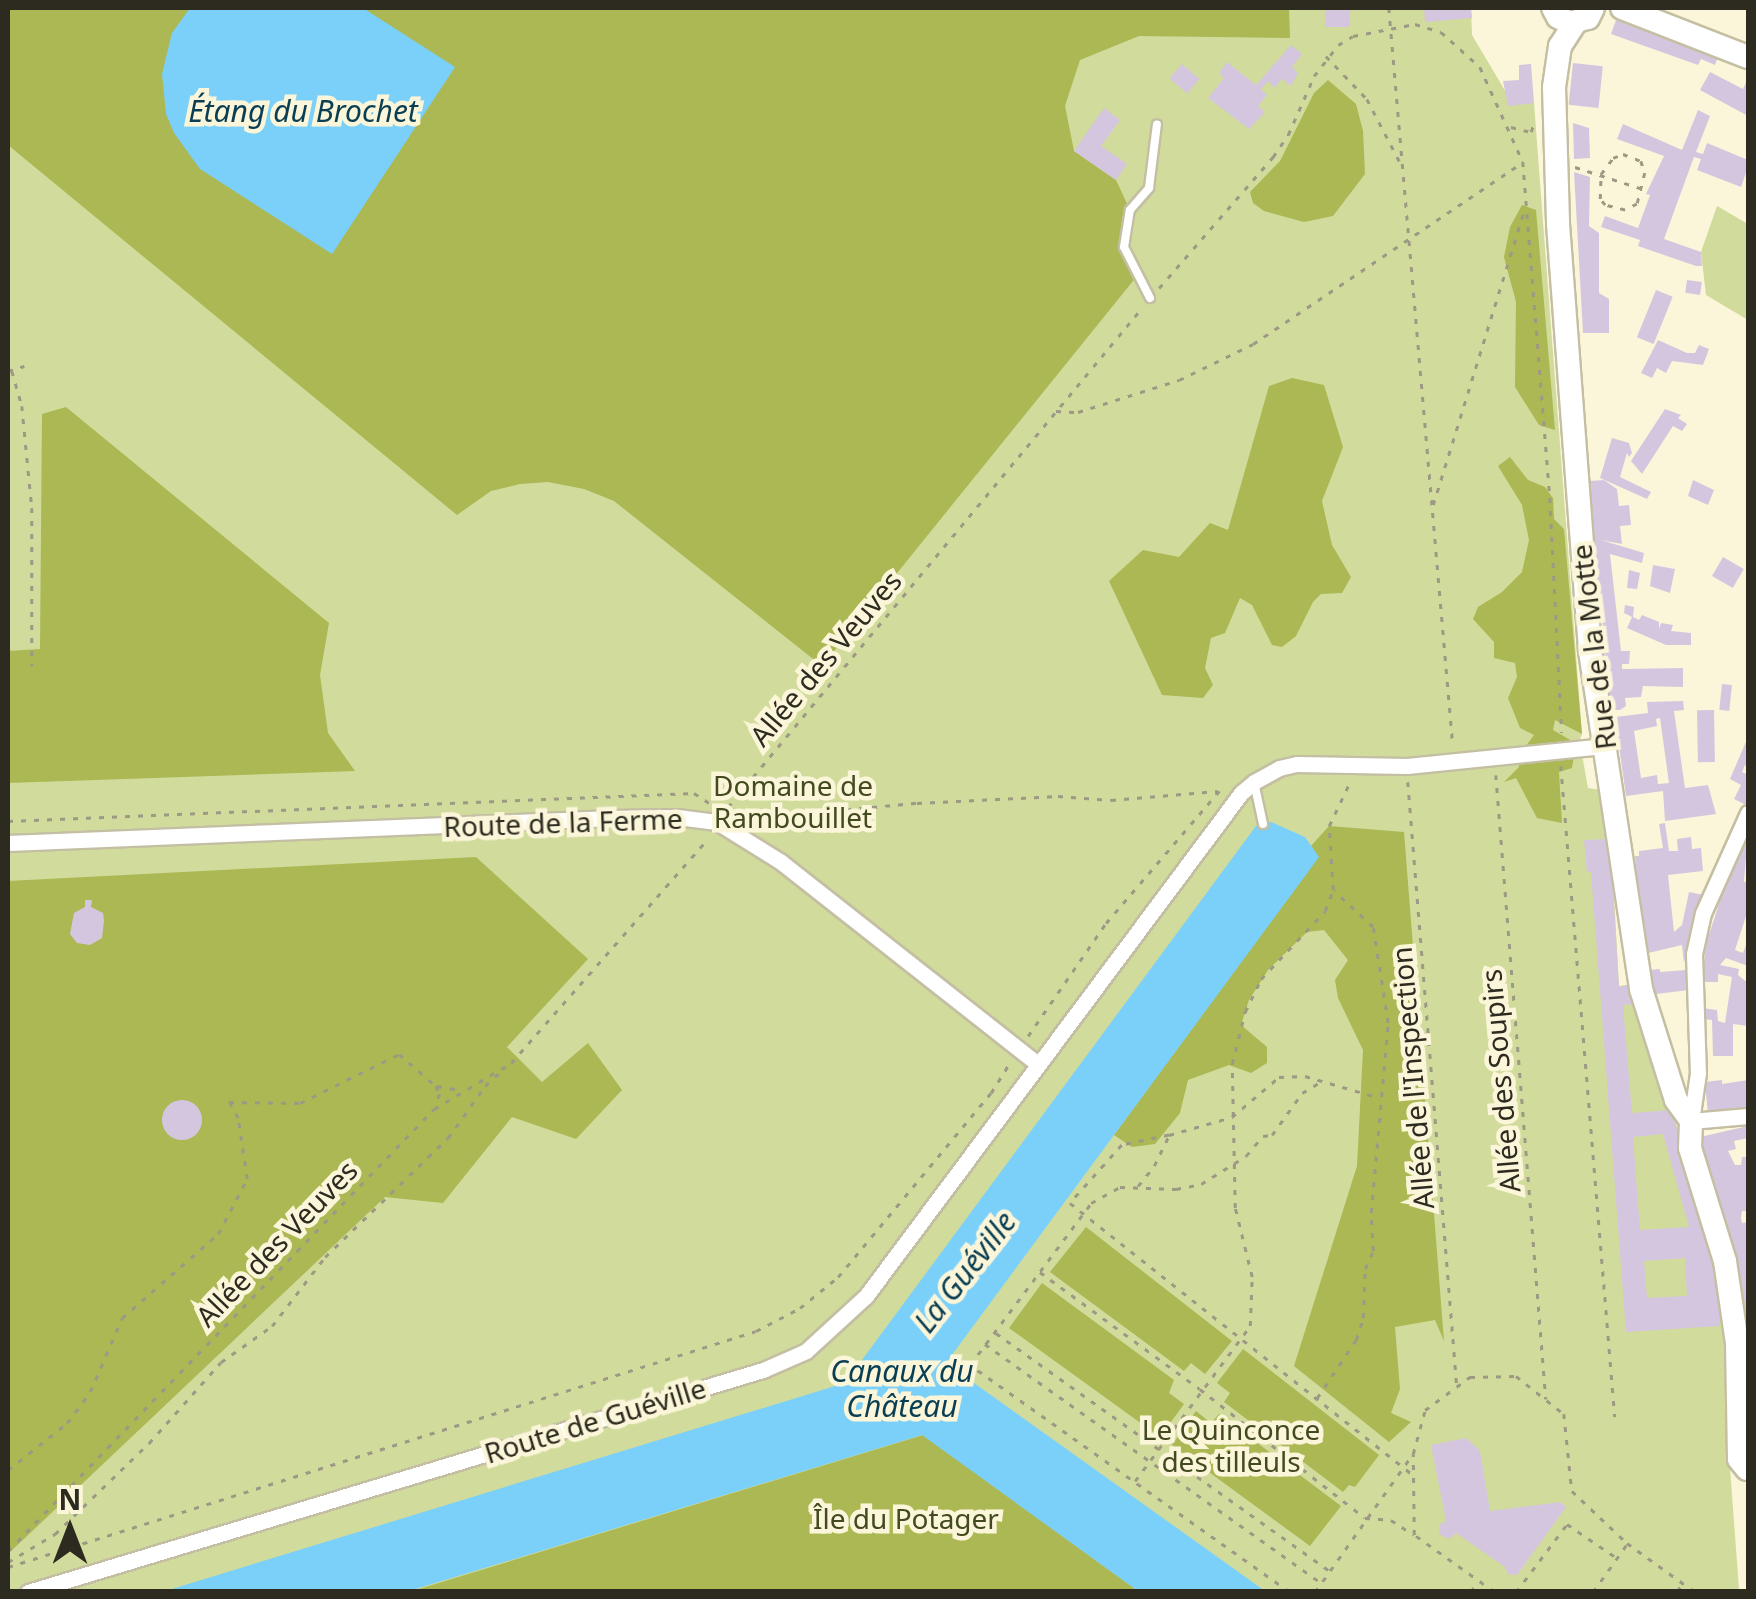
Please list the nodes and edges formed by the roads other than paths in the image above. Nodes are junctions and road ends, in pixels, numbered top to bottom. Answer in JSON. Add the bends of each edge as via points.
{"nodes":[{"id":1,"x":1593,"y":8,"type":"edge"},
{"id":2,"x":1622,"y":8,"type":"edge"},
{"id":3,"x":1562,"y":16,"type":"edge"},
{"id":4,"x":1748,"y":57,"type":"edge"},
{"id":5,"x":1156,"y":124,"type":"dead end"},
{"id":6,"x":1150,"y":298,"type":"road end"},
{"id":7,"x":1603,"y":746,"type":"junction"},
{"id":8,"x":1248,"y":788,"type":"junction"},
{"id":9,"x":1748,"y":813,"type":"edge"},
{"id":10,"x":1264,"y":824,"type":"dead end"},
{"id":11,"x":8,"y":843,"type":"edge"},
{"id":12,"x":1038,"y":1064,"type":"junction"},
{"id":13,"x":1748,"y":1116,"type":"edge"},
{"id":14,"x":1691,"y":1122,"type":"junction"},
{"id":15,"x":1742,"y":1468,"type":"edge"},
{"id":16,"x":28,"y":1592,"type":"edge"}],
"edges":[{"from":1,"to":3,"type":"street","via":[[1588,18]]},
{"from":2,"to":4,"type":"street"},
{"from":3,"to":7,"type":"street","name":"Rue de la Motte","via":[[1543,54],[1545,119],[1562,163],[1584,585]]},
{"from":5,"to":6,"type":"lane","via":[[1149,188],[1130,210],[1124,248]]},
{"from":7,"to":8,"type":"street","via":[[1407,766],[1297,764]]},
{"from":7,"to":14,"type":"street","name":"Rue de la Motte","via":[[1641,990],[1676,1100]]},
{"from":8,"to":10,"type":"lane"},
{"from":8,"to":12,"type":"street","name":"Route de Guéville"},
{"from":9,"to":14,"type":"street","via":[[1703,912],[1694,954],[1698,1073]]},
{"from":11,"to":12,"type":"street","name":"Route de la Ferme","via":[[612,818],[716,822],[781,862]]},
{"from":12,"to":16,"type":"street","name":"Route de Guéville","via":[[866,1296],[806,1351],[763,1370]]},
{"from":13,"to":14,"type":"street"},
{"from":14,"to":15,"type":"street","name":"Rue de la Motte","via":[[1690,1148],[1725,1261],[1737,1343]]}]}
